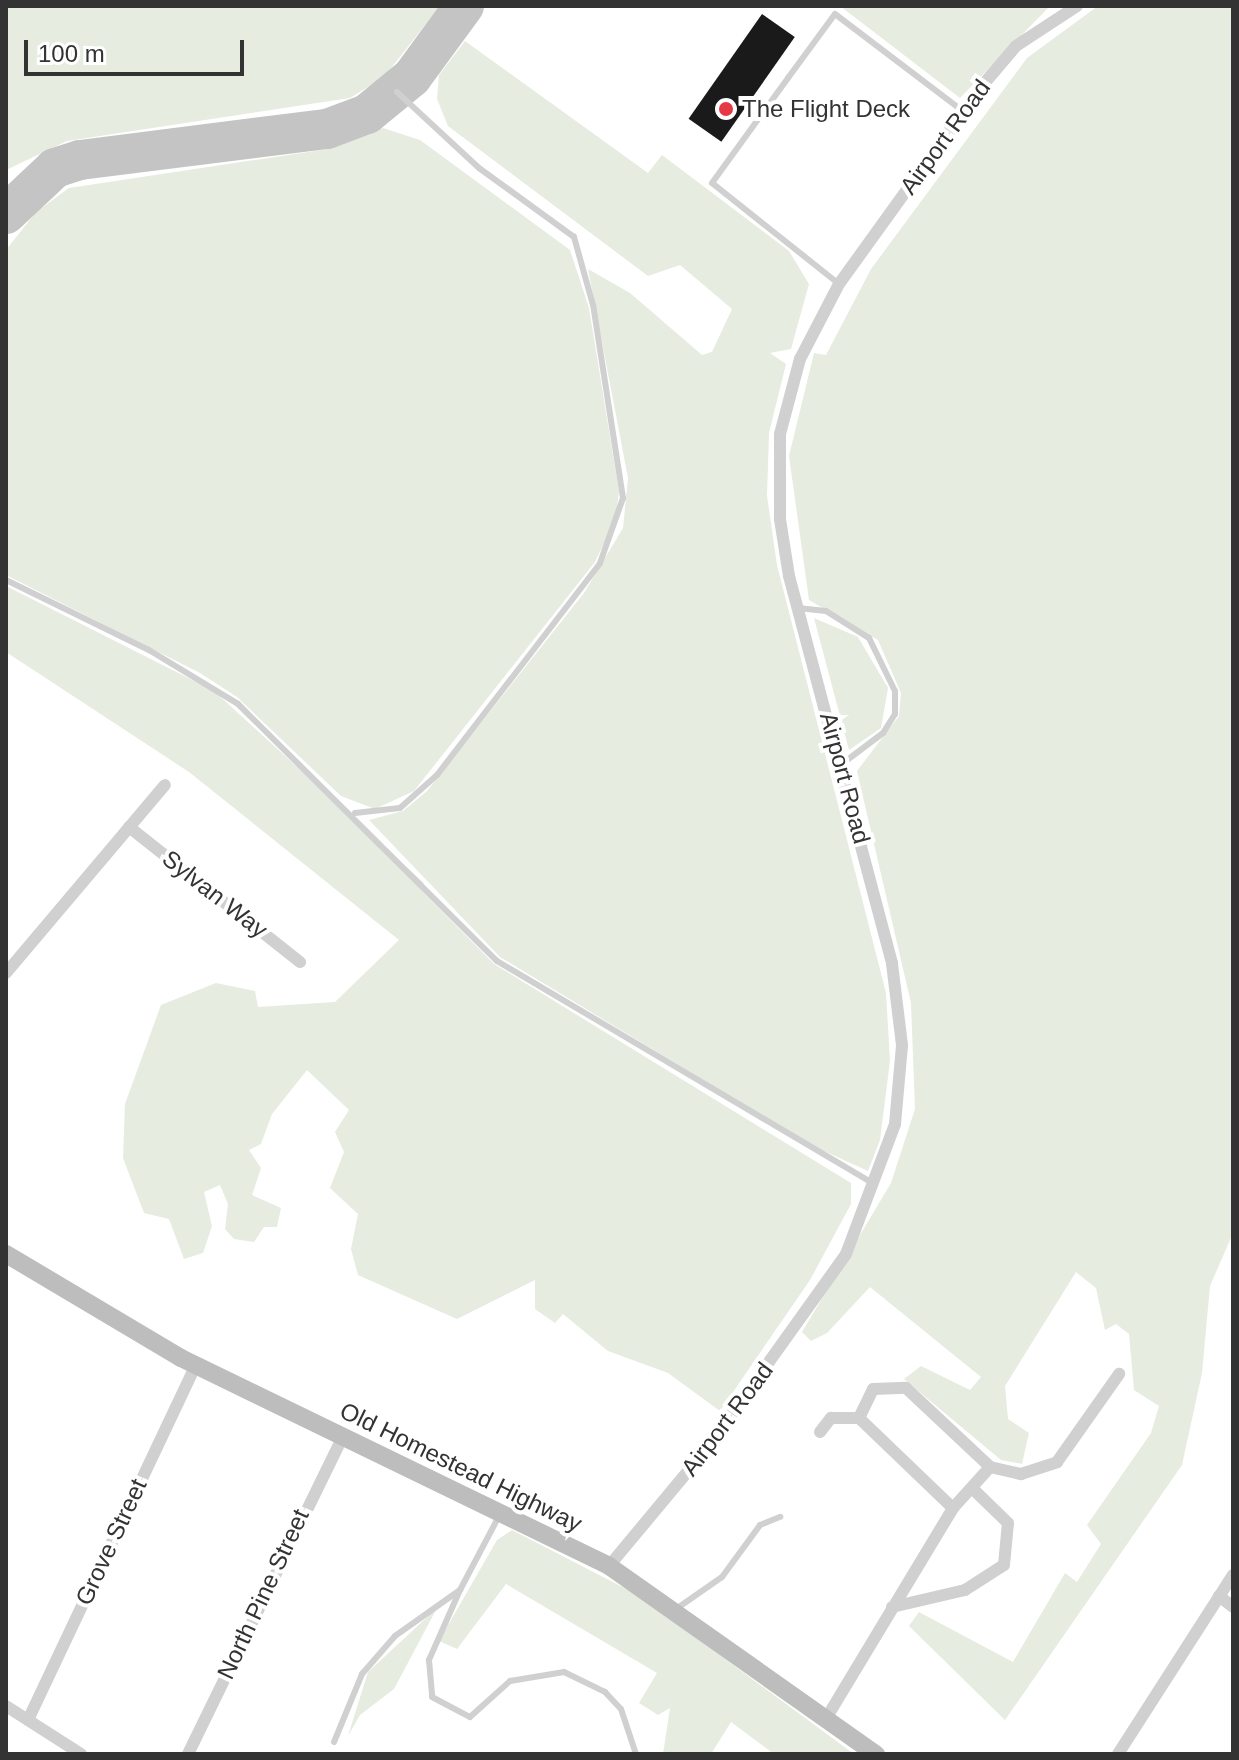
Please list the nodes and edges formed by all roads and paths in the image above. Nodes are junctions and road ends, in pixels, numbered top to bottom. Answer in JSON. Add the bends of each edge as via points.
{"nodes":[{"id":1,"x":1077,"y":6,"type":"edge"},
{"id":2,"x":397,"y":92,"type":"dead end"},
{"id":3,"x":963,"y":111,"type":"junction"},
{"id":4,"x":839,"y":284,"type":"junction"},
{"id":5,"x":6,"y":580,"type":"edge"},
{"id":6,"x":798,"y":608,"type":"junction"},
{"id":7,"x":842,"y":764,"type":"junction"},
{"id":8,"x":165,"y":785,"type":"dead end"},
{"id":9,"x":355,"y":813,"type":"junction"},
{"id":10,"x":129,"y":827,"type":"junction"},
{"id":11,"x":300,"y":962,"type":"dead end"},
{"id":12,"x":6,"y":973,"type":"edge"},
{"id":13,"x":876,"y":1185,"type":"junction"},
{"id":14,"x":6,"y":1254,"type":"edge"},
{"id":15,"x":196,"y":1365,"type":"junction"},
{"id":16,"x":1119,"y":1374,"type":"dead end"},
{"id":17,"x":859,"y":1418,"type":"junction"},
{"id":18,"x":820,"y":1432,"type":"dead end"},
{"id":19,"x":343,"y":1436,"type":"junction"},
{"id":20,"x":990,"y":1467,"type":"junction"},
{"id":21,"x":973,"y":1489,"type":"junction"},
{"id":22,"x":953,"y":1508,"type":"junction"},
{"id":23,"x":502,"y":1511,"type":"junction"},
{"id":24,"x":780,"y":1517,"type":"dead end"},
{"id":25,"x":609,"y":1566,"type":"junction"},
{"id":26,"x":1233,"y":1575,"type":"edge"},
{"id":27,"x":460,"y":1590,"type":"junction"},
{"id":28,"x":1219,"y":1596,"type":"junction"},
{"id":29,"x":892,"y":1607,"type":"junction"},
{"id":30,"x":1233,"y":1607,"type":"edge"},
{"id":31,"x":676,"y":1609,"type":"junction"},
{"id":32,"x":6,"y":1706,"type":"edge"},
{"id":33,"x":827,"y":1717,"type":"junction"},
{"id":34,"x":28,"y":1720,"type":"junction"},
{"id":35,"x":334,"y":1742,"type":"dead end"},
{"id":36,"x":81,"y":1754,"type":"edge"},
{"id":37,"x":188,"y":1754,"type":"edge"},
{"id":38,"x":636,"y":1754,"type":"edge"},
{"id":39,"x":876,"y":1754,"type":"edge"},
{"id":40,"x":1118,"y":1754,"type":"edge"}],
"edges":[{"from":1,"to":3,"type":"street","name":"Airport Road","via":[[1016,46]]},
{"from":2,"to":9,"type":"lane","via":[[479,168],[574,237],[593,305],[623,498],[600,563],[437,775],[400,808]]},
{"from":3,"to":4,"type":"street","name":"Airport Road"},
{"from":3,"to":4,"type":"lane","via":[[835,14],[712,183]]},
{"from":4,"to":6,"type":"street","name":"Airport Road","via":[[800,359],[780,434],[780,519]]},
{"from":5,"to":9,"type":"lane","via":[[212,686]]},
{"from":6,"to":7,"type":"street","name":"Airport Road"},
{"from":6,"to":7,"type":"lane","via":[[826,611],[869,638],[895,691],[895,714],[883,733]]},
{"from":7,"to":13,"type":"street","name":"Airport Road","via":[[892,963],[902,1045],[895,1124]]},
{"from":8,"to":10,"type":"street"},
{"from":9,"to":13,"type":"lane","via":[[497,961]]},
{"from":10,"to":11,"type":"street","name":"Sylvan Way"},
{"from":10,"to":12,"type":"street"},
{"from":13,"to":25,"type":"street","name":"Airport Road","via":[[846,1254],[808,1312]]},
{"from":14,"to":15,"type":"main road","name":"Old Homestead Highway"},
{"from":15,"to":19,"type":"main road","name":"Old Homestead Highway"},
{"from":15,"to":34,"type":"street","name":"Grove Street"},
{"from":16,"to":20,"type":"street","via":[[1057,1462],[1041,1472]]},
{"from":17,"to":18,"type":"street","via":[[831,1418]]},
{"from":17,"to":20,"type":"street","via":[[873,1389],[906,1388]]},
{"from":17,"to":22,"type":"street"},
{"from":19,"to":23,"type":"main road","name":"Old Homestead Highway"},
{"from":19,"to":37,"type":"street","name":"North Pine Street"},
{"from":20,"to":21,"type":"street"},
{"from":21,"to":22,"type":"street"},
{"from":21,"to":29,"type":"street","via":[[1008,1523],[1004,1565],[965,1590]]},
{"from":22,"to":29,"type":"street"},
{"from":23,"to":25,"type":"main road","name":"Old Homestead Highway"},
{"from":23,"to":27,"type":"lane"},
{"from":24,"to":31,"type":"lane","via":[[760,1525],[722,1577]]},
{"from":25,"to":31,"type":"main road","name":"Old Homestead Highway"},
{"from":26,"to":28,"type":"street"},
{"from":27,"to":35,"type":"lane","via":[[395,1636],[362,1674]]},
{"from":27,"to":38,"type":"lane","via":[[429,1660],[432,1697],[470,1717],[510,1681],[564,1672],[605,1692],[621,1709]]},
{"from":28,"to":30,"type":"street"},
{"from":28,"to":40,"type":"street"},
{"from":29,"to":33,"type":"street"},
{"from":31,"to":33,"type":"main road","name":"Old Homestead Highway"},
{"from":32,"to":34,"type":"street"},
{"from":33,"to":39,"type":"main road","name":"Old Homestead Highway"},
{"from":34,"to":36,"type":"street"}]}
